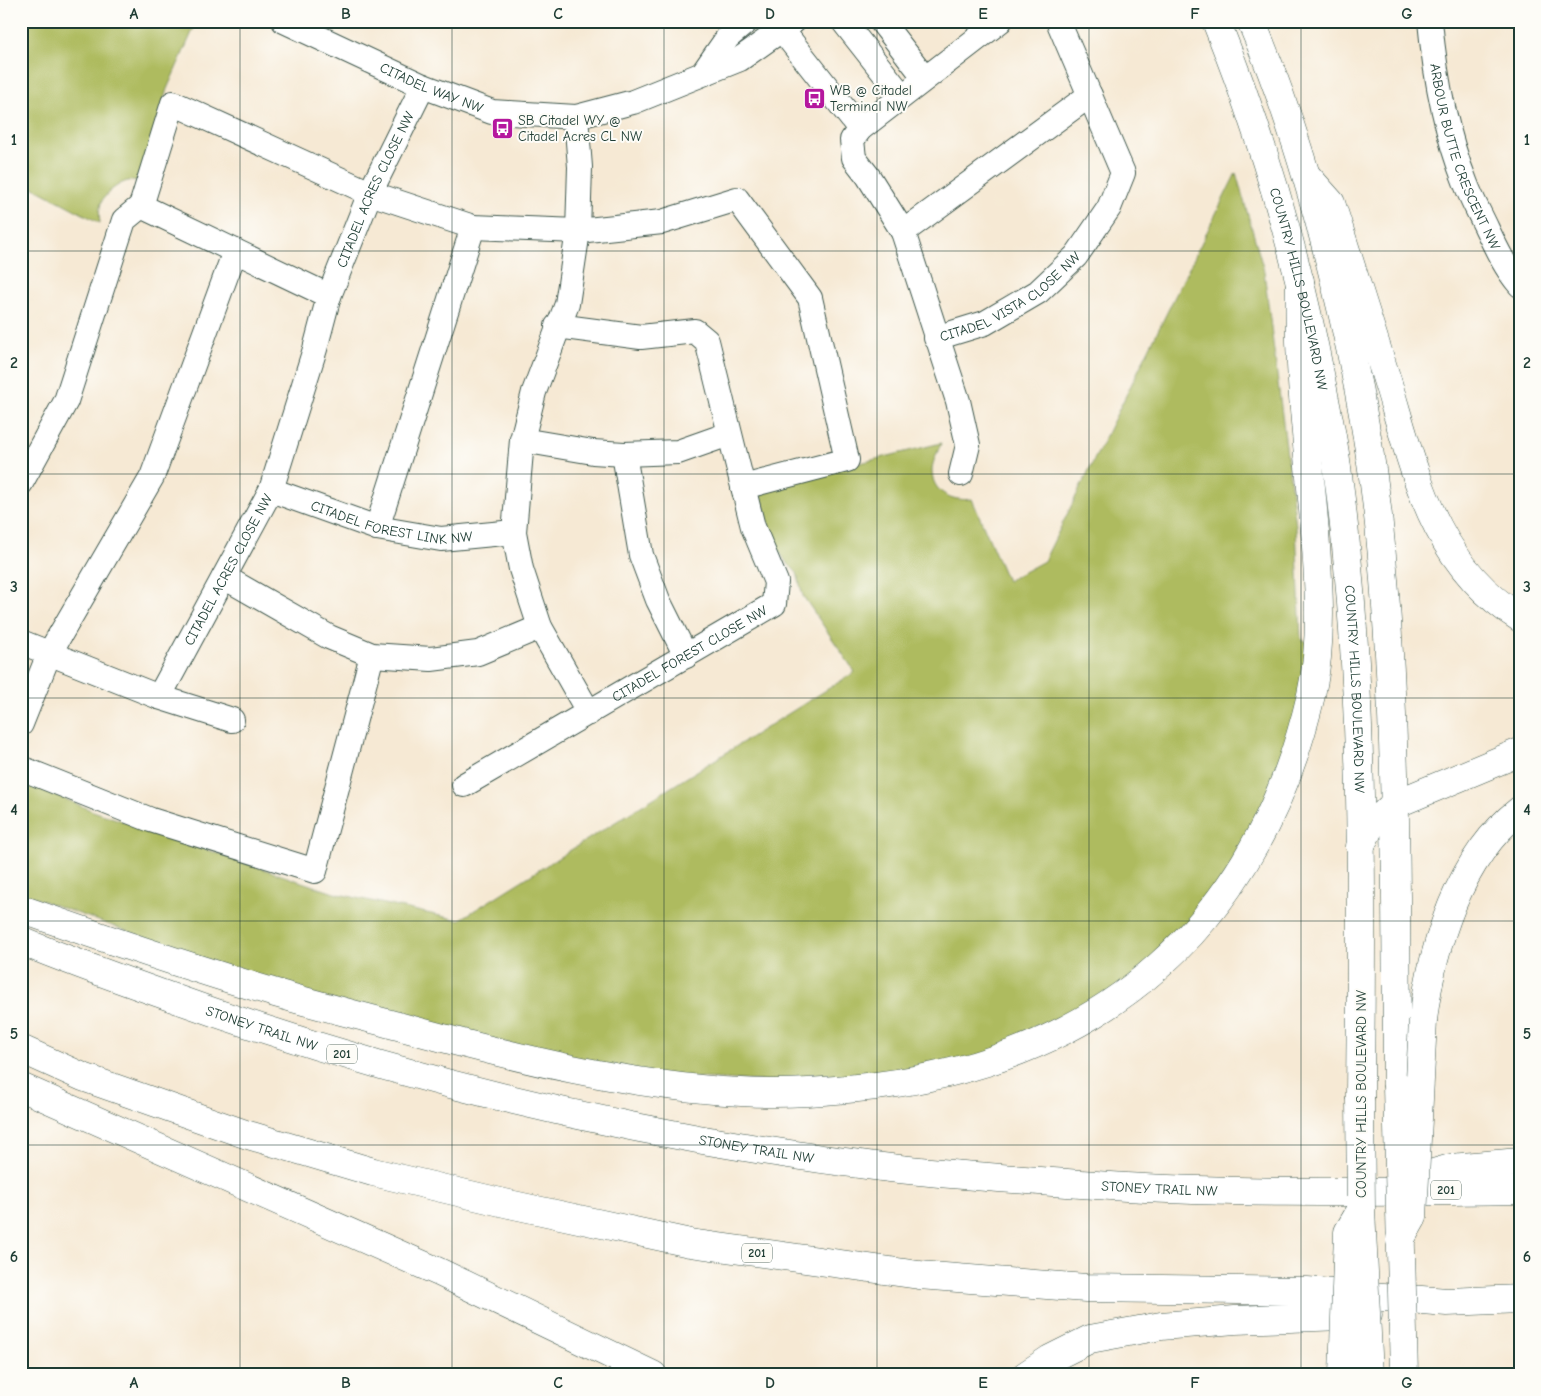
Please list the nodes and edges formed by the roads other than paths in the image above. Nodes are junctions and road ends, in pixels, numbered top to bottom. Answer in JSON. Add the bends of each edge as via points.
{"nodes":[{"id":1,"x":284,"y":21,"type":"edge"},
{"id":2,"x":747,"y":21,"type":"edge"},
{"id":3,"x":843,"y":21,"type":"edge"},
{"id":4,"x":881,"y":21,"type":"edge"},
{"id":5,"x":1000,"y":21,"type":"edge"},
{"id":6,"x":1058,"y":21,"type":"edge"},
{"id":7,"x":1216,"y":21,"type":"edge"},
{"id":8,"x":1251,"y":21,"type":"edge"},
{"id":9,"x":1430,"y":21,"type":"edge"},
{"id":10,"x":788,"y":26,"type":"edge"},
{"id":11,"x":703,"y":73,"type":"junction"},
{"id":12,"x":926,"y":78,"type":"junction"},
{"id":13,"x":423,"y":86,"type":"junction"},
{"id":14,"x":1090,"y":95,"type":"junction"},
{"id":15,"x":902,"y":96,"type":"junction"},
{"id":16,"x":576,"y":117,"type":"junction"},
{"id":17,"x":860,"y":129,"type":"junction"},
{"id":18,"x":1307,"y":176,"type":"junction"},
{"id":19,"x":370,"y":193,"type":"junction"},
{"id":20,"x":141,"y":206,"type":"junction"},
{"id":21,"x":473,"y":227,"type":"junction"},
{"id":22,"x":578,"y":231,"type":"junction"},
{"id":23,"x":903,"y":232,"type":"junction"},
{"id":24,"x":235,"y":252,"type":"junction"},
{"id":25,"x":1300,"y":281,"type":"junction"},
{"id":26,"x":1520,"y":285,"type":"edge"},
{"id":27,"x":329,"y":296,"type":"junction"},
{"id":28,"x":557,"y":326,"type":"junction"},
{"id":29,"x":936,"y":338,"type":"junction"},
{"id":30,"x":729,"y":434,"type":"junction"},
{"id":31,"x":522,"y":440,"type":"junction"},
{"id":32,"x":624,"y":454,"type":"junction"},
{"id":33,"x":960,"y":474,"type":"dead end"},
{"id":34,"x":21,"y":483,"type":"edge"},
{"id":35,"x":743,"y":487,"type":"junction"},
{"id":36,"x":271,"y":490,"type":"junction"},
{"id":37,"x":377,"y":528,"type":"junction"},
{"id":38,"x":514,"y":532,"type":"junction"},
{"id":39,"x":224,"y":577,"type":"junction"},
{"id":40,"x":1520,"y":618,"type":"edge"},
{"id":41,"x":540,"y":627,"type":"junction"},
{"id":42,"x":21,"y":642,"type":"edge"},
{"id":43,"x":49,"y":654,"type":"junction"},
{"id":44,"x":372,"y":655,"type":"junction"},
{"id":45,"x":686,"y":656,"type":"junction"},
{"id":46,"x":159,"y":697,"type":"junction"},
{"id":47,"x":589,"y":713,"type":"junction"},
{"id":48,"x":232,"y":720,"type":"dead end"},
{"id":49,"x":21,"y":724,"type":"edge"},
{"id":50,"x":1520,"y":752,"type":"edge"},
{"id":51,"x":21,"y":768,"type":"edge"},
{"id":52,"x":464,"y":785,"type":"dead end"},
{"id":53,"x":1393,"y":805,"type":"junction"},
{"id":54,"x":1520,"y":810,"type":"edge"},
{"id":55,"x":1360,"y":848,"type":"junction"},
{"id":56,"x":21,"y":908,"type":"edge"},
{"id":57,"x":21,"y":941,"type":"edge"},
{"id":58,"x":21,"y":1049,"type":"edge"},
{"id":59,"x":21,"y":1087,"type":"edge"},
{"id":60,"x":1520,"y":1162,"type":"edge"},
{"id":61,"x":1520,"y":1190,"type":"edge"},
{"id":62,"x":1367,"y":1200,"type":"junction"},
{"id":63,"x":1400,"y":1240,"type":"junction"},
{"id":64,"x":1520,"y":1299,"type":"edge"},
{"id":65,"x":1447,"y":1302,"type":"junction"},
{"id":66,"x":653,"y":1375,"type":"edge"},
{"id":67,"x":1026,"y":1375,"type":"edge"},
{"id":68,"x":1343,"y":1375,"type":"edge"},
{"id":69,"x":1369,"y":1375,"type":"edge"},
{"id":70,"x":1404,"y":1375,"type":"edge"}],
"edges":[{"from":1,"to":13,"type":"street","name":"CITADEL WAY NW"},
{"from":2,"to":11,"type":"street","via":[[728,37]]},
{"from":3,"to":15,"type":"street"},
{"from":4,"to":12,"type":"street"},
{"from":5,"to":12,"type":"street"},
{"from":6,"to":14,"type":"street","name":"CITADEL VISTA CLOSE NW"},
{"from":7,"to":25,"type":"main road","name":"COUNTRY HILLS BOULEVARD NW","via":[[1271,170]]},
{"from":8,"to":18,"type":"main road"},
{"from":9,"to":26,"type":"street","name":"ARBOUR BUTTE CRESCENT NW","via":[[1446,116],[1466,184],[1492,240]]},
{"from":10,"to":11,"type":"street","name":"CITADEL WAY NW","via":[[740,59]]},
{"from":10,"to":17,"type":"street"},
{"from":11,"to":16,"type":"street","name":"CITADEL WAY NW","via":[[633,102]]},
{"from":12,"to":15,"type":"street"},
{"from":13,"to":16,"type":"street","name":"CITADEL WAY NW","via":[[492,112]]},
{"from":13,"to":19,"type":"street","name":"CITADEL ACRES CLOSE NW"},
{"from":14,"to":23,"type":"street"},
{"from":14,"to":29,"type":"street","name":"CITADEL VISTA CLOSE NW","via":[[1122,173],[1109,208],[1076,256],[1038,292],[985,324]]},
{"from":15,"to":17,"type":"street"},
{"from":16,"to":22,"type":"street","via":[[580,167]]},
{"from":17,"to":23,"type":"street","name":"CITADEL VISTA CLOSE NW","via":[[852,140],[854,158]]},
{"from":18,"to":40,"type":"main road","via":[[1331,203],[1415,472],[1437,528],[1467,573]]},
{"from":18,"to":53,"type":"main road","via":[[1354,368],[1379,525],[1391,694]]},
{"from":19,"to":20,"type":"street","via":[[173,102]]},
{"from":19,"to":21,"type":"street"},
{"from":19,"to":27,"type":"street","name":"CITADEL ACRES CLOSE NW"},
{"from":20,"to":24,"type":"street"},
{"from":20,"to":34,"type":"street","via":[[124,220],[66,401]]},
{"from":21,"to":22,"type":"street"},
{"from":21,"to":37,"type":"street"},
{"from":22,"to":28,"type":"street","via":[[567,304]]},
{"from":22,"to":35,"type":"street","via":[[662,222],[737,199],[810,298],[847,460]]},
{"from":23,"to":29,"type":"street","name":"CITADEL VISTA CLOSE NW"},
{"from":24,"to":27,"type":"street"},
{"from":24,"to":43,"type":"street","via":[[152,477]]},
{"from":25,"to":55,"type":"main road","name":"COUNTRY HILLS BOULEVARD NW","via":[[1335,457],[1346,550],[1358,717]]},
{"from":25,"to":56,"type":"main road","via":[[1298,334],[1317,561],[1319,636],[1312,689],[1297,751],[1265,830],[1208,915],[1177,949],[1115,1000],[1040,1043],[914,1081],[794,1093],[675,1087],[543,1062],[274,993],[120,944]]},
{"from":27,"to":36,"type":"street","name":"CITADEL ACRES CLOSE NW","via":[[316,349]]},
{"from":28,"to":30,"type":"street","name":"CITADEL FOREST CLOSE NW","via":[[641,337],[695,331],[707,341]]},
{"from":28,"to":31,"type":"street","via":[[534,392]]},
{"from":29,"to":33,"type":"street","via":[[958,400],[968,445]]},
{"from":30,"to":32,"type":"street","via":[[678,452]]},
{"from":30,"to":35,"type":"street","name":"CITADEL FOREST CLOSE NW"},
{"from":31,"to":32,"type":"street"},
{"from":31,"to":38,"type":"street"},
{"from":32,"to":45,"type":"street","via":[[640,555]]},
{"from":35,"to":45,"type":"street","name":"CITADEL FOREST CLOSE NW","via":[[753,527],[776,582],[774,604]]},
{"from":36,"to":37,"type":"street","name":"CITADEL FOREST LINK NW"},
{"from":36,"to":39,"type":"street","name":"CITADEL ACRES CLOSE NW"},
{"from":37,"to":38,"type":"street","name":"CITADEL FOREST LINK NW","via":[[441,539]]},
{"from":38,"to":41,"type":"street","via":[[521,569]]},
{"from":39,"to":44,"type":"street","via":[[329,637]]},
{"from":39,"to":46,"type":"street","name":"CITADEL ACRES CLOSE NW"},
{"from":41,"to":44,"type":"street","via":[[478,653],[431,659]]},
{"from":41,"to":47,"type":"street"},
{"from":42,"to":43,"type":"street"},
{"from":43,"to":46,"type":"street"},
{"from":43,"to":49,"type":"street"},
{"from":44,"to":51,"type":"street","via":[[315,871],[151,820]]},
{"from":45,"to":47,"type":"street","name":"CITADEL FOREST CLOSE NW"},
{"from":46,"to":48,"type":"street"},
{"from":47,"to":52,"type":"street","name":"CITADEL FOREST CLOSE NW"},
{"from":50,"to":53,"type":"main road"},
{"from":53,"to":55,"type":"main road","via":[[1370,827]]},
{"from":53,"to":63,"type":"main road","bridge":true},
{"from":54,"to":63,"type":"main road","bridge":true,"via":[[1492,836],[1463,882],[1440,936],[1428,978],[1413,1217]]},
{"from":55,"to":62,"type":"main road","name":"COUNTRY HILLS BOULEVARD NW","bridge":true,"via":[[1360,1097]]},
{"from":57,"to":62,"type":"main road","name":"STONEY TRAIL NW","number":"201","via":[[224,1016],[358,1060],[501,1098],[636,1128],[884,1167],[1075,1184]]},
{"from":58,"to":65,"type":"main road","number":"201","via":[[92,1080],[245,1134],[364,1169],[690,1243],[919,1275],[1086,1288],[1307,1291]]},
{"from":59,"to":66,"type":"main road","via":[[439,1272]]},
{"from":60,"to":62,"type":"main road","via":[[1451,1168]]},
{"from":61,"to":62,"type":"main road","name":"STONEY TRAIL NW","number":"201"},
{"from":62,"to":68,"type":"main road","bridge":true,"via":[[1348,1232]]},
{"from":62,"to":69,"type":"main road","name":"COUNTRY HILLS BOULEVARD NW","bridge":true},
{"from":63,"to":70,"type":"main road","bridge":true},
{"from":64,"to":65,"type":"main road","number":"201"},
{"from":65,"to":67,"type":"main road","via":[[1418,1314],[1235,1320],[1161,1326],[1090,1339]]}]}
